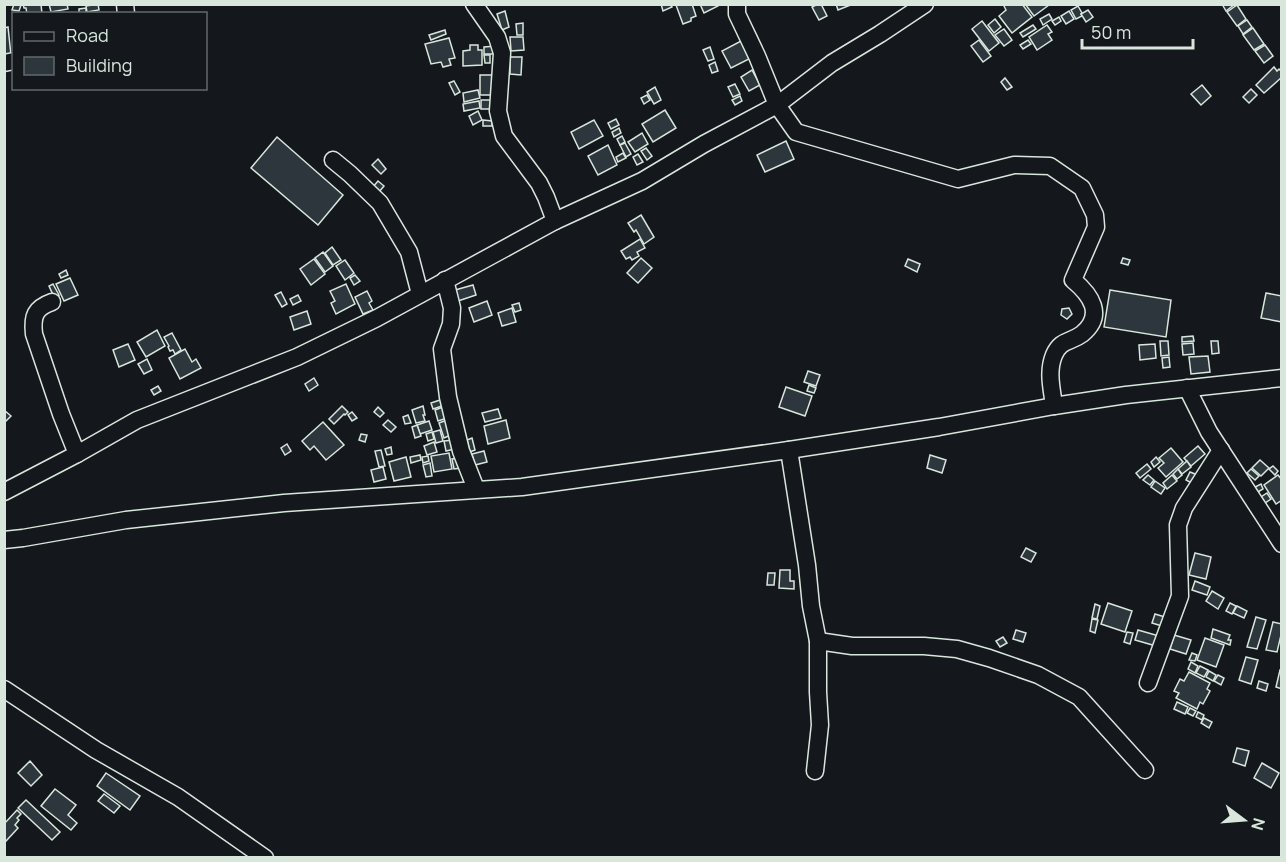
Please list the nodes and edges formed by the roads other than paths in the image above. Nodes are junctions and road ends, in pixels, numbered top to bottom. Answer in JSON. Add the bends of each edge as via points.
{"nodes":[{"id":1,"x":474,"y":4,"type":"edge"},
{"id":2,"x":737,"y":4,"type":"edge"},
{"id":3,"x":925,"y":4,"type":"edge"},
{"id":4,"x":777,"y":105,"type":"junction"},
{"id":5,"x":333,"y":160,"type":"dead end"},
{"id":6,"x":555,"y":221,"type":"junction"},
{"id":7,"x":444,"y":280,"type":"junction"},
{"id":8,"x":420,"y":294,"type":"junction"},
{"id":9,"x":52,"y":302,"type":"dead end"},
{"id":10,"x":1281,"y":378,"type":"edge"},
{"id":11,"x":1187,"y":388,"type":"junction"},
{"id":12,"x":1054,"y":405,"type":"junction"},
{"id":13,"x":789,"y":450,"type":"junction"},
{"id":14,"x":1221,"y":450,"type":"junction"},
{"id":15,"x":77,"y":454,"type":"junction"},
{"id":16,"x":476,"y":489,"type":"junction"},
{"id":17,"x":4,"y":492,"type":"edge"},
{"id":18,"x":4,"y":540,"type":"edge"},
{"id":19,"x":1281,"y":544,"type":"edge"},
{"id":20,"x":818,"y":641,"type":"junction"},
{"id":21,"x":1148,"y":683,"type":"dead end"},
{"id":22,"x":4,"y":689,"type":"edge"},
{"id":23,"x":1144,"y":770,"type":"dead end"},
{"id":24,"x":815,"y":771,"type":"dead end"},
{"id":25,"x":266,"y":858,"type":"edge"}],
"edges":[{"from":1,"to":6,"type":"street","via":[[497,38],[502,53],[498,111],[504,136],[539,183]]},
{"from":2,"to":4,"type":"street","via":[[737,14]]},
{"from":3,"to":4,"type":"street","via":[[832,63]]},
{"from":4,"to":6,"type":"street","via":[[642,181]]},
{"from":4,"to":12,"type":"street","via":[[796,132],[958,180],[1014,165],[1050,166],[1082,188],[1095,215],[1096,227],[1073,280],[1092,299],[1094,313],[1090,325],[1061,344],[1054,355],[1049,371]]},
{"from":5,"to":8,"type":"street","via":[[380,204],[409,252]]},
{"from":6,"to":7,"type":"street"},
{"from":7,"to":8,"type":"street"},
{"from":7,"to":16,"type":"street","via":[[452,308],[442,349],[448,397],[461,451]]},
{"from":8,"to":15,"type":"street","via":[[297,357],[137,420]]},
{"from":9,"to":15,"type":"street","via":[[38,310],[33,321],[34,334]]},
{"from":10,"to":11,"type":"street"},
{"from":11,"to":12,"type":"street"},
{"from":11,"to":14,"type":"street"},
{"from":12,"to":13,"type":"street"},
{"from":13,"to":16,"type":"street","via":[[522,487]]},
{"from":13,"to":20,"type":"street"},
{"from":14,"to":19,"type":"street"},
{"from":14,"to":21,"type":"street","via":[[1184,508],[1178,525],[1180,596]]},
{"from":15,"to":17,"type":"street"},
{"from":16,"to":18,"type":"street","via":[[284,502],[126,520]]},
{"from":20,"to":23,"type":"street","via":[[852,646],[957,648],[1038,675],[1079,697]]},
{"from":20,"to":24,"type":"street","via":[[820,725]]},
{"from":22,"to":25,"type":"street","via":[[96,750],[178,797]]}]}
